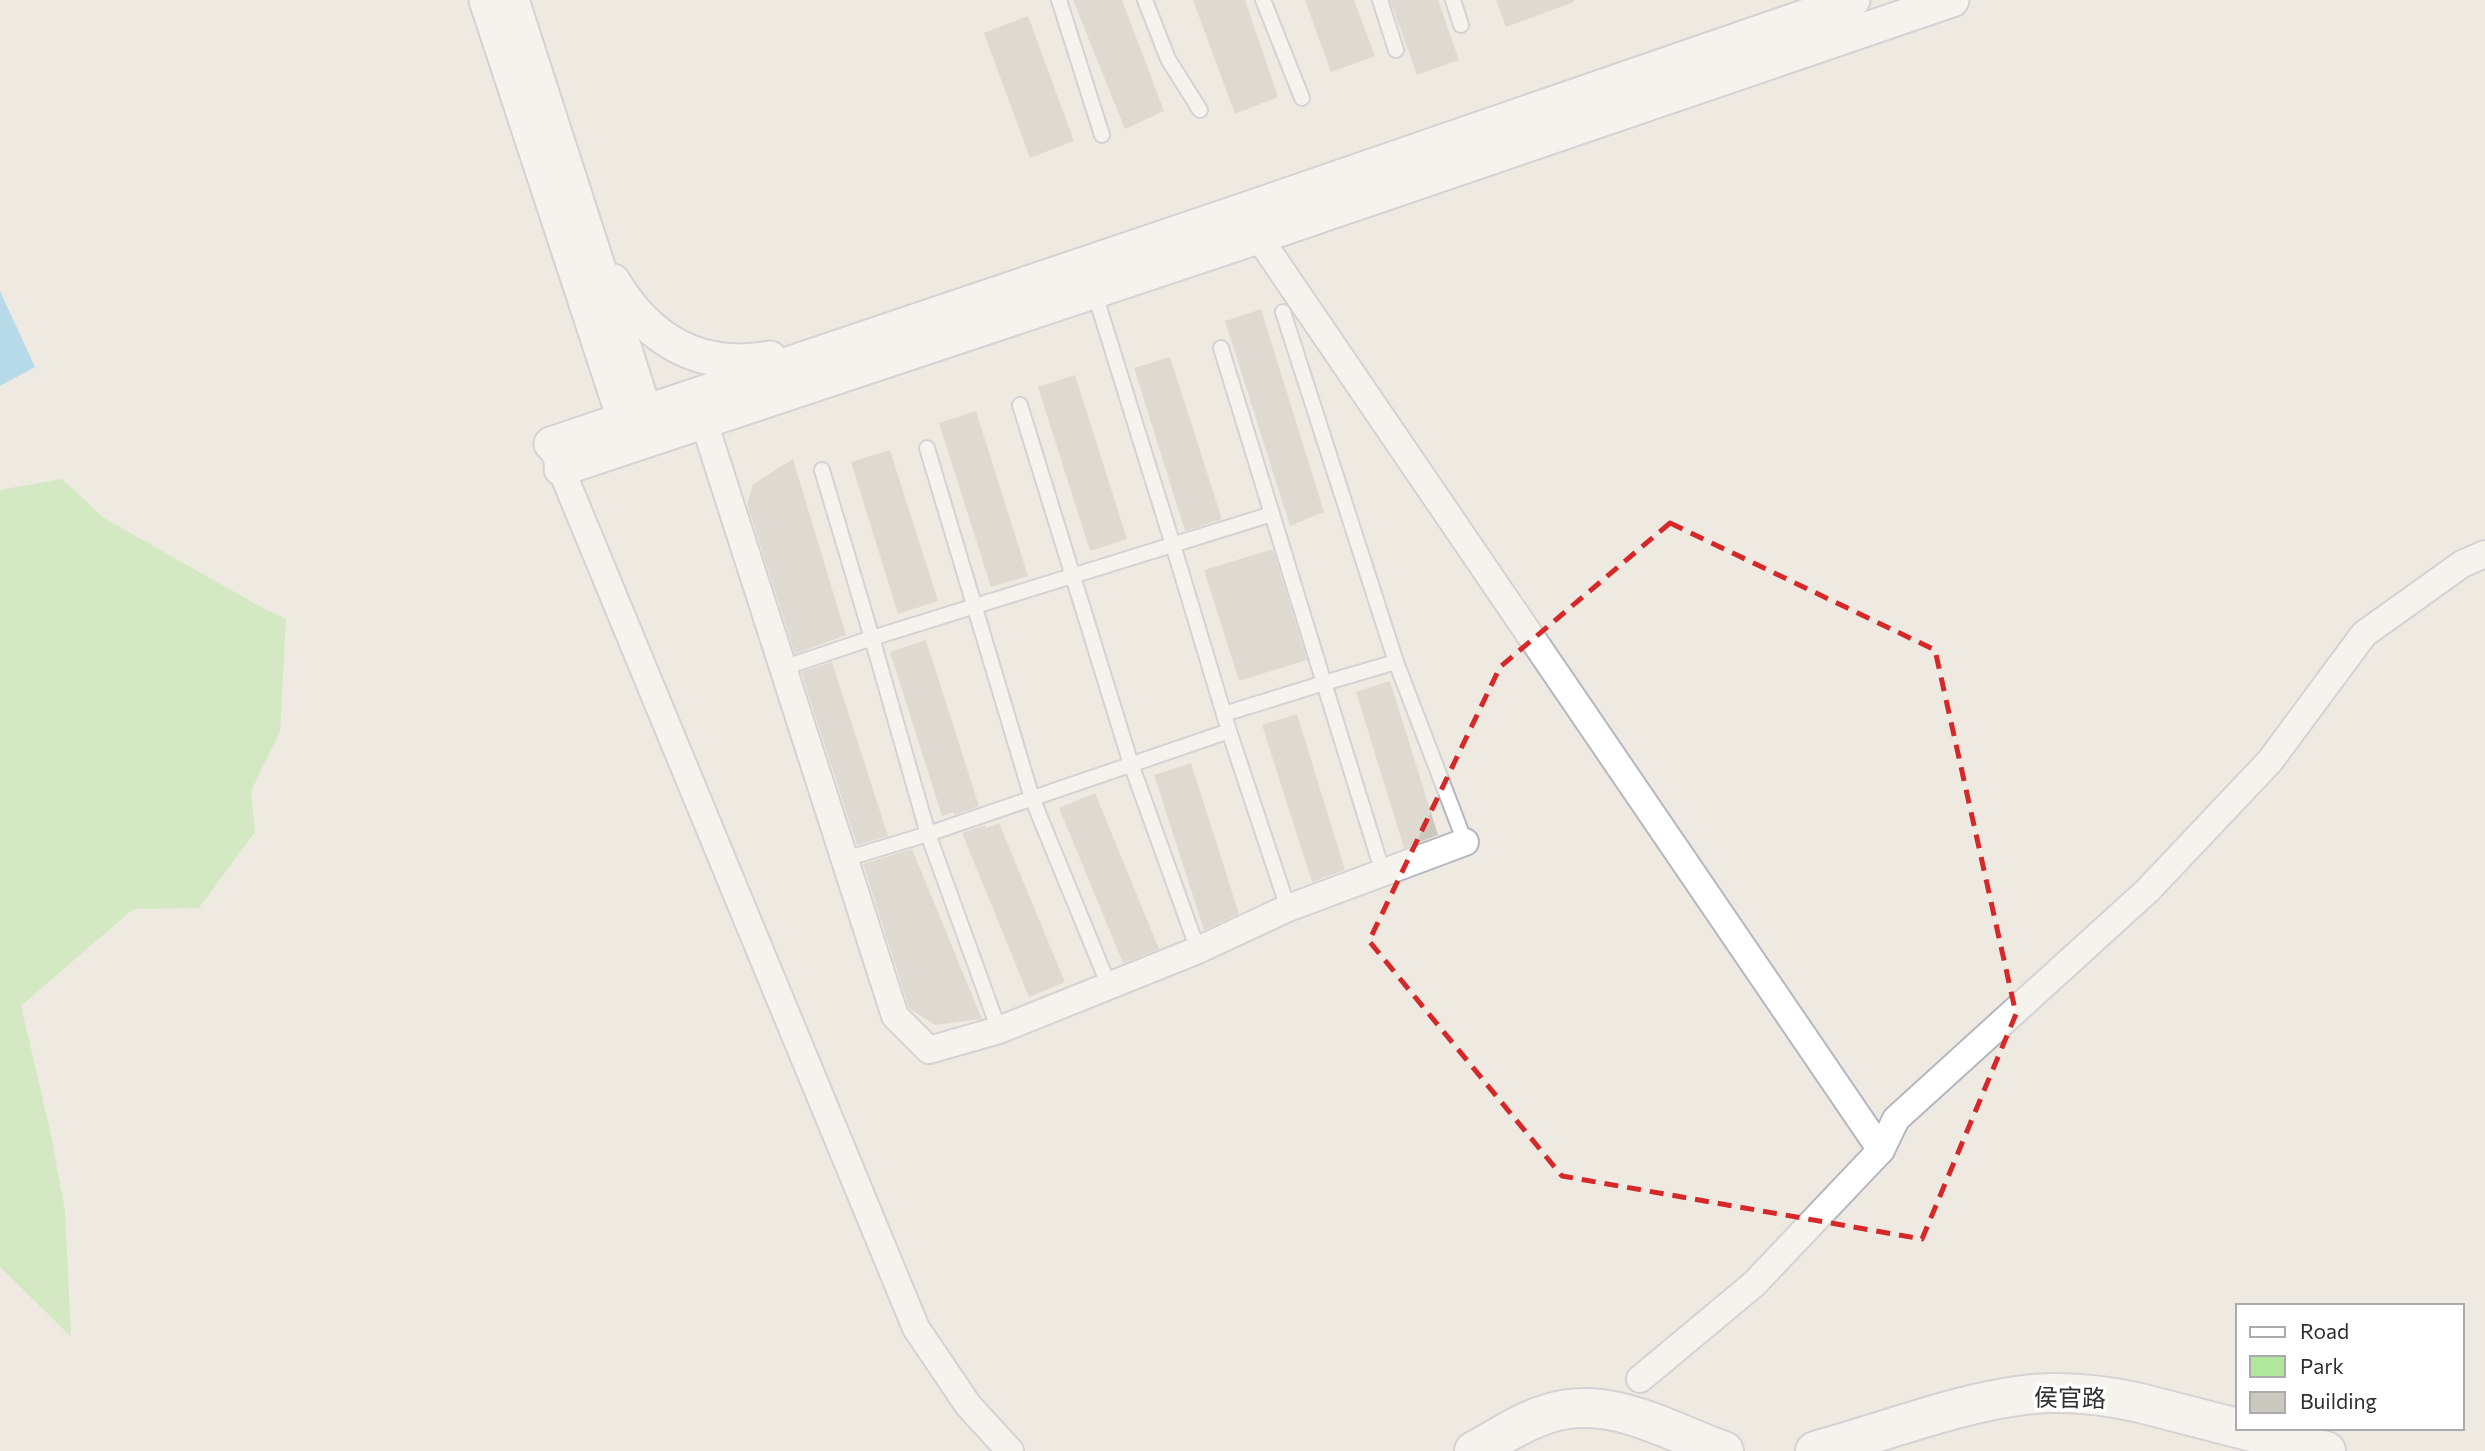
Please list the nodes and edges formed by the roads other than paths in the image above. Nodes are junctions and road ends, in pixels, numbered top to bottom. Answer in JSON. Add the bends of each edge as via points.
{"nodes":[{"id":1,"x":486,"y":0,"type":"edge"},
{"id":2,"x":512,"y":0,"type":"edge"},
{"id":3,"x":1059,"y":0,"type":"edge"},
{"id":4,"x":1144,"y":0,"type":"edge"},
{"id":5,"x":1263,"y":0,"type":"edge"},
{"id":6,"x":1380,"y":0,"type":"edge"},
{"id":7,"x":1453,"y":0,"type":"edge"},
{"id":8,"x":1853,"y":0,"type":"edge"},
{"id":9,"x":1952,"y":0,"type":"edge"},
{"id":10,"x":1461,"y":25,"type":"dead end"},
{"id":11,"x":1396,"y":50,"type":"dead end"},
{"id":12,"x":1302,"y":98,"type":"dead end"},
{"id":13,"x":1200,"y":110,"type":"dead end"},
{"id":14,"x":1102,"y":135,"type":"dead end"},
{"id":15,"x":1249,"y":224,"type":"junction"},
{"id":16,"x":591,"y":243,"type":"junction"},
{"id":17,"x":1089,"y":277,"type":"junction"},
{"id":18,"x":1283,"y":312,"type":"dead end"},
{"id":19,"x":845,"y":344,"type":"junction"},
{"id":20,"x":1220,"y":348,"type":"dead end"},
{"id":21,"x":1020,"y":405,"type":"dead end"},
{"id":22,"x":704,"y":422,"type":"junction"},
{"id":23,"x":639,"y":428,"type":"junction"},
{"id":24,"x":927,"y":448,"type":"dead end"},
{"id":25,"x":556,"y":457,"type":"joint"},
{"id":26,"x":822,"y":470,"type":"dead end"},
{"id":27,"x":1272,"y":514,"type":"junction"},
{"id":28,"x":1173,"y":545,"type":"junction"},
{"id":29,"x":2485,"y":554,"type":"edge"},
{"id":30,"x":1072,"y":576,"type":"junction"},
{"id":31,"x":974,"y":607,"type":"junction"},
{"id":32,"x":872,"y":638,"type":"junction"},
{"id":33,"x":1396,"y":663,"type":"junction"},
{"id":34,"x":783,"y":668,"type":"junction"},
{"id":35,"x":1324,"y":683,"type":"junction"},
{"id":36,"x":1224,"y":714,"type":"junction"},
{"id":37,"x":1229,"y":731,"type":"junction"},
{"id":38,"x":1131,"y":764,"type":"junction"},
{"id":39,"x":1032,"y":798,"type":"junction"},
{"id":40,"x":928,"y":834,"type":"junction"},
{"id":41,"x":1465,"y":842,"type":"joint"},
{"id":42,"x":845,"y":859,"type":"junction"},
{"id":43,"x":1383,"y":873,"type":"junction"},
{"id":44,"x":1288,"y":908,"type":"junction"},
{"id":45,"x":1198,"y":950,"type":"junction"},
{"id":46,"x":1109,"y":986,"type":"junction"},
{"id":47,"x":999,"y":1030,"type":"junction"},
{"id":48,"x":1881,"y":1150,"type":"junction"},
{"id":49,"x":1640,"y":1379,"type":"dead end"},
{"id":50,"x":2248,"y":1445,"type":"edge"},
{"id":51,"x":1010,"y":1451,"type":"edge"},
{"id":52,"x":1474,"y":1451,"type":"edge"},
{"id":53,"x":1516,"y":1451,"type":"edge"},
{"id":54,"x":1659,"y":1451,"type":"edge"},
{"id":55,"x":1724,"y":1451,"type":"edge"},
{"id":56,"x":1815,"y":1451,"type":"edge"},
{"id":57,"x":1896,"y":1451,"type":"edge"},
{"id":58,"x":2326,"y":1451,"type":"edge"}],
"edges":[{"from":1,"to":23,"type":"street"},
{"from":2,"to":16,"type":"street"},
{"from":3,"to":14,"type":"lane"},
{"from":4,"to":13,"type":"lane","via":[[1168,59]]},
{"from":5,"to":12,"type":"lane"},
{"from":6,"to":11,"type":"lane"},
{"from":7,"to":10,"type":"lane"},
{"from":8,"to":15,"type":"street","via":[[1789,16]]},
{"from":9,"to":15,"type":"street"},
{"from":15,"to":17,"type":"street"},
{"from":15,"to":48,"type":"street"},
{"from":16,"to":19,"type":"street","via":[[643,322],[698,355],[758,360]]},
{"from":16,"to":23,"type":"street"},
{"from":17,"to":19,"type":"street"},
{"from":17,"to":22,"type":"street"},
{"from":17,"to":28,"type":"lane"},
{"from":18,"to":33,"type":"lane"},
{"from":19,"to":23,"type":"street"},
{"from":20,"to":27,"type":"lane"},
{"from":21,"to":30,"type":"lane"},
{"from":22,"to":23,"type":"street"},
{"from":22,"to":34,"type":"street"},
{"from":23,"to":25,"type":"street"},
{"from":24,"to":31,"type":"lane"},
{"from":25,"to":51,"type":"street","via":[[916,1328],[968,1405]]},
{"from":26,"to":32,"type":"lane"},
{"from":27,"to":28,"type":"lane"},
{"from":27,"to":35,"type":"lane"},
{"from":28,"to":30,"type":"lane"},
{"from":28,"to":36,"type":"lane"},
{"from":29,"to":48,"type":"street","via":[[2462,564],[2364,634],[2270,761],[2147,891],[1896,1119]]},
{"from":30,"to":31,"type":"lane"},
{"from":30,"to":38,"type":"lane"},
{"from":31,"to":32,"type":"lane"},
{"from":31,"to":39,"type":"lane"},
{"from":32,"to":34,"type":"lane"},
{"from":32,"to":40,"type":"lane"},
{"from":33,"to":35,"type":"lane"},
{"from":33,"to":41,"type":"lane"},
{"from":34,"to":42,"type":"street"},
{"from":35,"to":36,"type":"lane"},
{"from":35,"to":43,"type":"lane"},
{"from":36,"to":37,"type":"lane"},
{"from":37,"to":38,"type":"lane"},
{"from":37,"to":44,"type":"lane"},
{"from":38,"to":39,"type":"lane"},
{"from":38,"to":45,"type":"lane"},
{"from":39,"to":40,"type":"lane"},
{"from":39,"to":46,"type":"lane"},
{"from":40,"to":42,"type":"lane"},
{"from":40,"to":47,"type":"lane"},
{"from":41,"to":43,"type":"street"},
{"from":42,"to":47,"type":"street","via":[[895,1016],[929,1050]]},
{"from":43,"to":44,"type":"street"},
{"from":44,"to":45,"type":"street"},
{"from":45,"to":46,"type":"street"},
{"from":46,"to":47,"type":"street"},
{"from":48,"to":49,"type":"street","via":[[1754,1284]]},
{"from":50,"to":56,"type":"main road","name":"侯官路","via":[[2116,1397],[2068,1393],[2033,1394],[1965,1408]]},
{"from":50,"to":57,"type":"main road","name":"侯官路","via":[[2128,1423],[2061,1418],[2008,1422]]},
{"from":50,"to":58,"type":"main road","name":"侯官路"},
{"from":52,"to":55,"type":"main road","via":[[1549,1413],[1601,1407]]},
{"from":53,"to":54,"type":"main road","via":[[1544,1439],[1589,1431]]}]}
